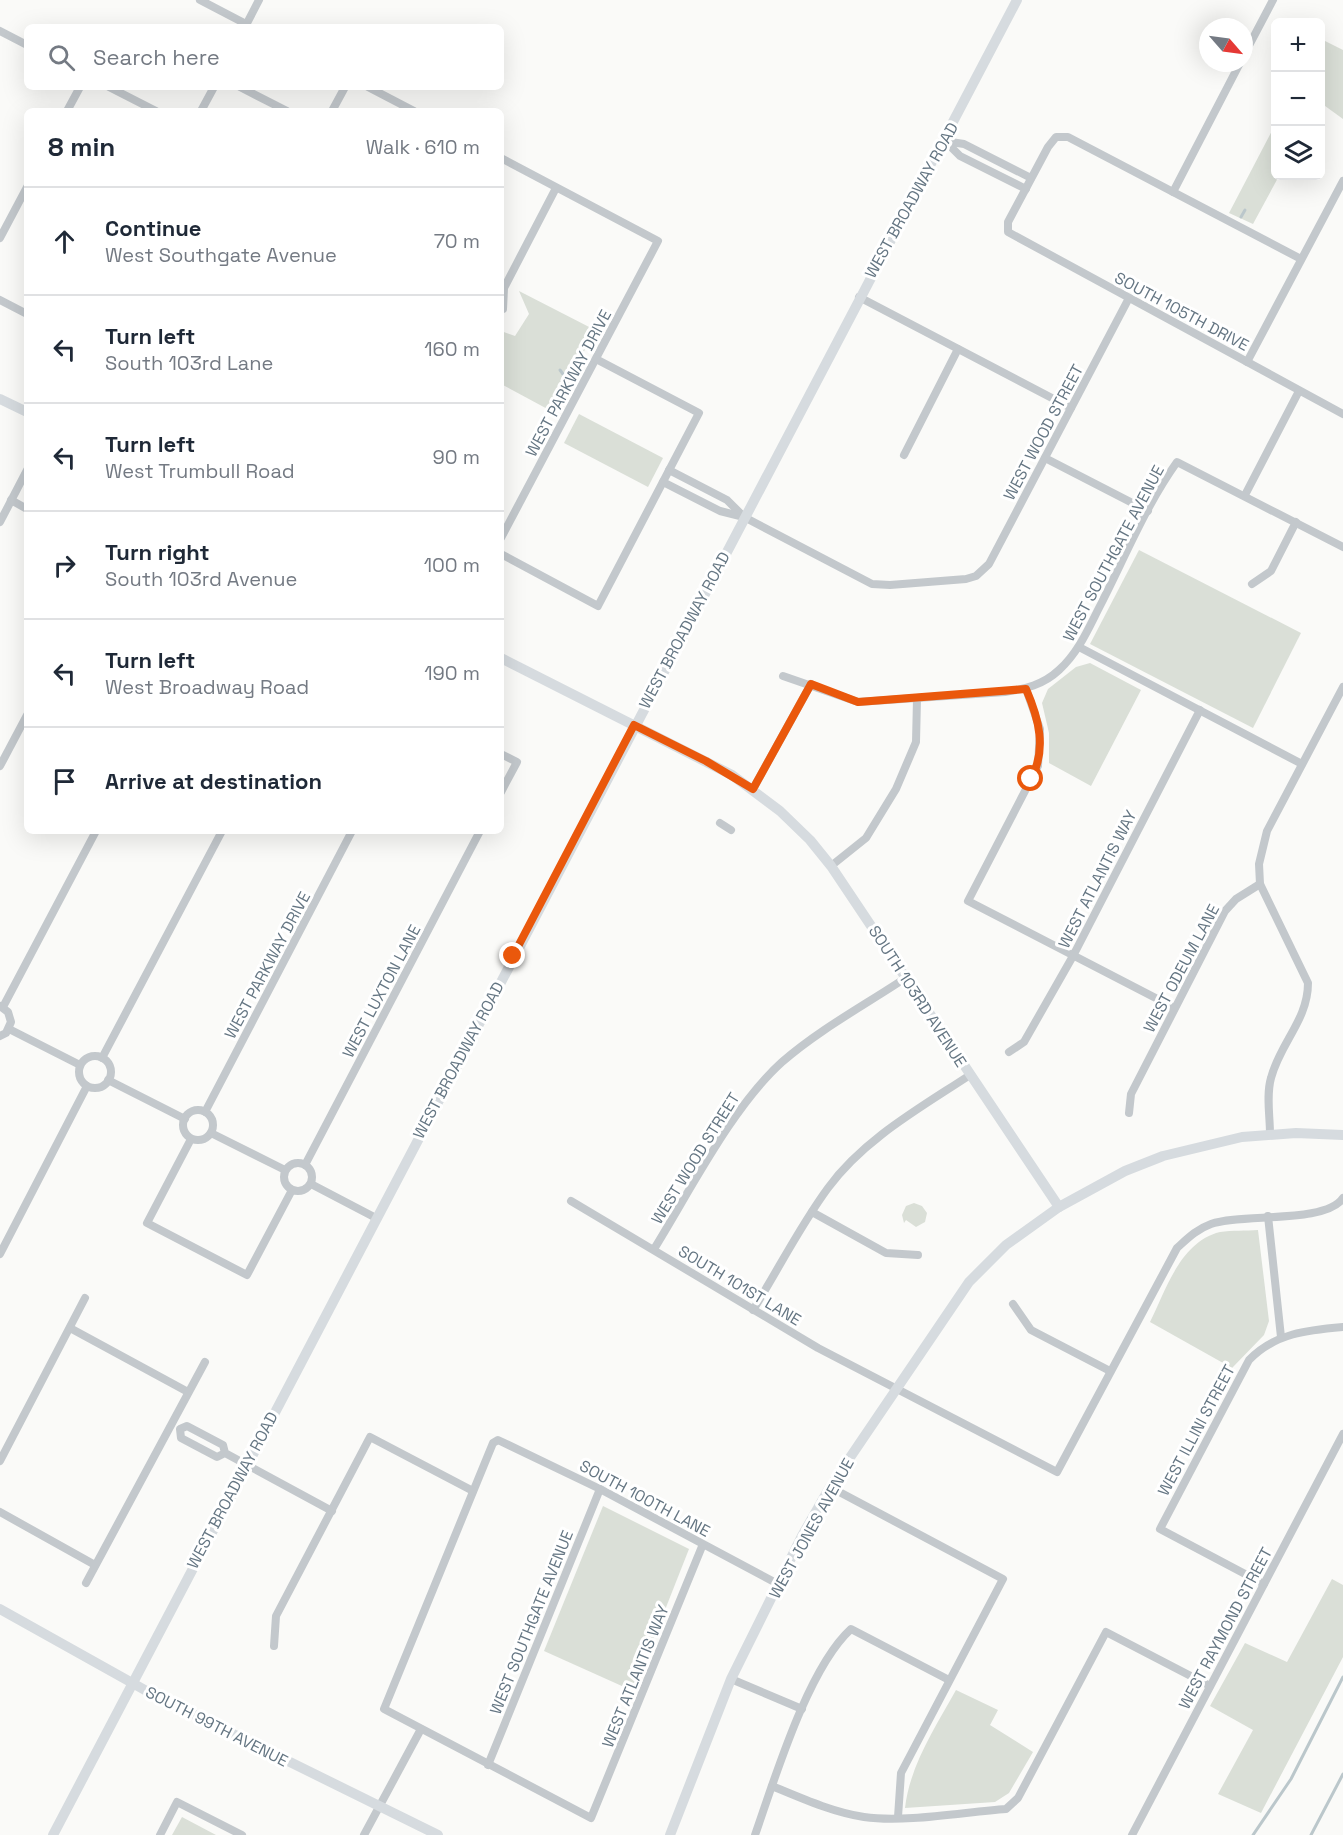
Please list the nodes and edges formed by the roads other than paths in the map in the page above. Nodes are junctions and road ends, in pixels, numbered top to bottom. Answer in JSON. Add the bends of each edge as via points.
{"nodes":[{"id":1,"x":200,"y":0,"type":"edge"},
{"id":2,"x":259,"y":0,"type":"edge"},
{"id":3,"x":1017,"y":0,"type":"edge"},
{"id":4,"x":1273,"y":0,"type":"edge"},
{"id":5,"x":244,"y":24,"type":"edge"},
{"id":6,"x":247,"y":24,"type":"edge"},
{"id":7,"x":0,"y":31,"type":"edge"},
{"id":8,"x":1253,"y":39,"type":"edge"},
{"id":9,"x":24,"y":43,"type":"edge"},
{"id":10,"x":1235,"y":72,"type":"edge"},
{"id":11,"x":78,"y":90,"type":"edge"},
{"id":12,"x":115,"y":90,"type":"edge"},
{"id":13,"x":212,"y":90,"type":"edge"},
{"id":14,"x":246,"y":90,"type":"edge"},
{"id":15,"x":343,"y":90,"type":"edge"},
{"id":16,"x":374,"y":90,"type":"edge"},
{"id":17,"x":69,"y":108,"type":"edge"},
{"id":18,"x":150,"y":108,"type":"edge"},
{"id":19,"x":203,"y":108,"type":"edge"},
{"id":20,"x":281,"y":108,"type":"edge"},
{"id":21,"x":334,"y":108,"type":"edge"},
{"id":22,"x":408,"y":108,"type":"edge"},
{"id":23,"x":945,"y":141,"type":"junction"},
{"id":24,"x":504,"y":160,"type":"edge"},
{"id":25,"x":1031,"y":178,"type":"junction"},
{"id":26,"x":1343,"y":181,"type":"edge"},
{"id":27,"x":556,"y":188,"type":"junction"},
{"id":28,"x":1026,"y":189,"type":"junction"},
{"id":29,"x":1173,"y":192,"type":"junction"},
{"id":30,"x":24,"y":193,"type":"edge"},
{"id":31,"x":0,"y":238,"type":"edge"},
{"id":32,"x":1301,"y":259,"type":"junction"},
{"id":33,"x":504,"y":288,"type":"edge"},
{"id":34,"x":859,"y":297,"type":"junction"},
{"id":35,"x":1129,"y":298,"type":"junction"},
{"id":36,"x":0,"y":300,"type":"edge"},
{"id":37,"x":24,"y":312,"type":"edge"},
{"id":38,"x":958,"y":349,"type":"junction"},
{"id":39,"x":596,"y":359,"type":"junction"},
{"id":40,"x":1247,"y":362,"type":"junction"},
{"id":41,"x":1299,"y":390,"type":"junction"},
{"id":42,"x":0,"y":399,"type":"edge"},
{"id":43,"x":1071,"y":408,"type":"junction"},
{"id":44,"x":24,"y":411,"type":"edge"},
{"id":45,"x":1343,"y":414,"type":"edge"},
{"id":46,"x":904,"y":455,"type":"dead end"},
{"id":47,"x":1045,"y":458,"type":"junction"},
{"id":48,"x":669,"y":470,"type":"junction"},
{"id":49,"x":24,"y":476,"type":"edge"},
{"id":50,"x":663,"y":482,"type":"junction"},
{"id":51,"x":1245,"y":495,"type":"junction"},
{"id":52,"x":11,"y":500,"type":"junction"},
{"id":53,"x":24,"y":506,"type":"edge"},
{"id":54,"x":1148,"y":512,"type":"junction"},
{"id":55,"x":744,"y":517,"type":"junction"},
{"id":56,"x":0,"y":522,"type":"edge"},
{"id":57,"x":1296,"y":522,"type":"junction"},
{"id":58,"x":504,"y":532,"type":"edge"},
{"id":59,"x":1343,"y":547,"type":"edge"},
{"id":60,"x":504,"y":556,"type":"edge"},
{"id":61,"x":1252,"y":584,"type":"dead end"},
{"id":62,"x":1079,"y":647,"type":"junction"},
{"id":63,"x":504,"y":659,"type":"edge"},
{"id":64,"x":783,"y":676,"type":"dead end"},
{"id":65,"x":811,"y":684,"type":"junction"},
{"id":66,"x":1343,"y":687,"type":"edge"},
{"id":67,"x":1026,"y":689,"type":"junction"},
{"id":68,"x":916,"y":699,"type":"junction"},
{"id":69,"x":1200,"y":710,"type":"junction"},
{"id":70,"x":24,"y":721,"type":"edge"},
{"id":71,"x":634,"y":725,"type":"junction"},
{"id":72,"x":504,"y":756,"type":"edge"},
{"id":73,"x":1302,"y":764,"type":"junction"},
{"id":74,"x":0,"y":766,"type":"edge"},
{"id":75,"x":504,"y":786,"type":"edge"},
{"id":76,"x":753,"y":789,"type":"junction"},
{"id":77,"x":720,"y":823,"type":"dead end"},
{"id":78,"x":731,"y":830,"type":"dead end"},
{"id":79,"x":94,"y":834,"type":"edge"},
{"id":80,"x":220,"y":834,"type":"edge"},
{"id":81,"x":350,"y":834,"type":"edge"},
{"id":82,"x":478,"y":834,"type":"edge"},
{"id":83,"x":831,"y":866,"type":"junction"},
{"id":84,"x":1260,"y":884,"type":"junction"},
{"id":85,"x":1074,"y":956,"type":"junction"},
{"id":86,"x":907,"y":977,"type":"junction"},
{"id":87,"x":1,"y":1007,"type":"edge"},
{"id":88,"x":1173,"y":1007,"type":"junction"},
{"id":89,"x":9,"y":1029,"type":"junction"},
{"id":90,"x":0,"y":1036,"type":"edge"},
{"id":91,"x":1008,"y":1052,"type":"dead end"},
{"id":92,"x":102,"y":1058,"type":"junction"},
{"id":93,"x":80,"y":1065,"type":"junction"},
{"id":94,"x":970,"y":1075,"type":"junction"},
{"id":95,"x":108,"y":1080,"type":"junction"},
{"id":96,"x":87,"y":1086,"type":"junction"},
{"id":97,"x":205,"y":1112,"type":"junction"},
{"id":98,"x":1129,"y":1113,"type":"dead end"},
{"id":99,"x":185,"y":1119,"type":"junction"},
{"id":100,"x":211,"y":1132,"type":"junction"},
{"id":101,"x":1270,"y":1134,"type":"junction"},
{"id":102,"x":1343,"y":1135,"type":"edge"},
{"id":103,"x":191,"y":1139,"type":"junction"},
{"id":104,"x":305,"y":1164,"type":"junction"},
{"id":105,"x":285,"y":1170,"type":"junction"},
{"id":106,"x":311,"y":1184,"type":"junction"},
{"id":107,"x":292,"y":1190,"type":"junction"},
{"id":108,"x":1343,"y":1198,"type":"edge"},
{"id":109,"x":571,"y":1201,"type":"dead end"},
{"id":110,"x":1059,"y":1207,"type":"junction"},
{"id":111,"x":812,"y":1212,"type":"junction"},
{"id":112,"x":1268,"y":1216,"type":"junction"},
{"id":113,"x":376,"y":1218,"type":"junction"},
{"id":114,"x":654,"y":1249,"type":"junction"},
{"id":115,"x":0,"y":1254,"type":"edge"},
{"id":116,"x":918,"y":1255,"type":"dead end"},
{"id":117,"x":85,"y":1298,"type":"dead end"},
{"id":118,"x":1013,"y":1304,"type":"dead end"},
{"id":119,"x":753,"y":1310,"type":"junction"},
{"id":120,"x":1343,"y":1327,"type":"edge"},
{"id":121,"x":70,"y":1328,"type":"junction"},
{"id":122,"x":1281,"y":1337,"type":"junction"},
{"id":123,"x":205,"y":1362,"type":"dead end"},
{"id":124,"x":1110,"y":1371,"type":"junction"},
{"id":125,"x":896,"y":1390,"type":"junction"},
{"id":126,"x":188,"y":1392,"type":"junction"},
{"id":127,"x":171,"y":1425,"type":"junction"},
{"id":128,"x":180,"y":1429,"type":"junction"},
{"id":129,"x":1343,"y":1434,"type":"edge"},
{"id":130,"x":225,"y":1454,"type":"junction"},
{"id":131,"x":0,"y":1461,"type":"edge"},
{"id":132,"x":245,"y":1465,"type":"junction"},
{"id":133,"x":830,"y":1487,"type":"junction"},
{"id":134,"x":600,"y":1489,"type":"junction"},
{"id":135,"x":473,"y":1491,"type":"junction"},
{"id":136,"x":332,"y":1511,"type":"junction"},
{"id":137,"x":0,"y":1512,"type":"edge"},
{"id":138,"x":703,"y":1544,"type":"junction"},
{"id":139,"x":95,"y":1565,"type":"junction"},
{"id":140,"x":86,"y":1583,"type":"dead end"},
{"id":141,"x":778,"y":1584,"type":"junction"},
{"id":142,"x":1264,"y":1584,"type":"junction"},
{"id":143,"x":0,"y":1609,"type":"edge"},
{"id":144,"x":274,"y":1646,"type":"dead end"},
{"id":145,"x":730,"y":1679,"type":"junction"},
{"id":146,"x":949,"y":1680,"type":"junction"},
{"id":147,"x":132,"y":1683,"type":"junction"},
{"id":148,"x":1210,"y":1686,"type":"junction"},
{"id":149,"x":802,"y":1709,"type":"junction"},
{"id":150,"x":421,"y":1729,"type":"junction"},
{"id":151,"x":488,"y":1765,"type":"junction"},
{"id":152,"x":772,"y":1786,"type":"junction"},
{"id":153,"x":379,"y":1806,"type":"junction"},
{"id":154,"x":898,"y":1817,"type":"junction"},
{"id":155,"x":53,"y":1835,"type":"edge"},
{"id":156,"x":160,"y":1835,"type":"edge"},
{"id":157,"x":242,"y":1835,"type":"edge"},
{"id":158,"x":364,"y":1835,"type":"edge"},
{"id":159,"x":438,"y":1835,"type":"edge"},
{"id":160,"x":670,"y":1835,"type":"edge"},
{"id":161,"x":754,"y":1835,"type":"edge"},
{"id":162,"x":1132,"y":1835,"type":"edge"}],
"edges":[{"from":1,"to":5,"type":"street"},
{"from":2,"to":6,"type":"street"},
{"from":3,"to":23,"type":"main road","name":"WEST BROADWAY ROAD"},
{"from":4,"to":8,"type":"street"},
{"from":7,"to":9,"type":"street"},
{"from":10,"to":29,"type":"street"},
{"from":11,"to":17,"type":"street"},
{"from":12,"to":18,"type":"street"},
{"from":13,"to":19,"type":"street"},
{"from":14,"to":20,"type":"street"},
{"from":15,"to":21,"type":"street"},
{"from":16,"to":22,"type":"street"},
{"from":23,"to":25,"type":"street","via":[[964,144]]},
{"from":23,"to":28,"type":"street","via":[[960,156]]},
{"from":23,"to":34,"type":"main road","name":"WEST BROADWAY ROAD"},
{"from":24,"to":27,"type":"street"},
{"from":25,"to":28,"type":"street"},
{"from":25,"to":29,"type":"street","via":[[1056,137],[1068,137]]},
{"from":26,"to":32,"type":"street"},
{"from":27,"to":33,"type":"street"},
{"from":27,"to":39,"type":"street","name":"WEST PARKWAY DRIVE","via":[[658,242]]},
{"from":28,"to":35,"type":"street","name":"SOUTH 105TH DRIVE","via":[[1008,222],[1008,232]]},
{"from":29,"to":32,"type":"street"},
{"from":30,"to":31,"type":"street"},
{"from":32,"to":40,"type":"street"},
{"from":34,"to":38,"type":"street"},
{"from":34,"to":55,"type":"main road","name":"WEST BROADWAY ROAD"},
{"from":35,"to":40,"type":"street","name":"SOUTH 105TH DRIVE"},
{"from":35,"to":43,"type":"street","name":"WEST WOOD STREET"},
{"from":36,"to":37,"type":"street"},
{"from":38,"to":43,"type":"street"},
{"from":38,"to":46,"type":"street"},
{"from":39,"to":48,"type":"street","via":[[699,413]]},
{"from":39,"to":58,"type":"street","name":"WEST PARKWAY DRIVE"},
{"from":40,"to":41,"type":"street","name":"SOUTH 105TH DRIVE"},
{"from":41,"to":45,"type":"street","name":"SOUTH 105TH DRIVE"},
{"from":41,"to":51,"type":"street"},
{"from":42,"to":44,"type":"main road"},
{"from":43,"to":47,"type":"street","name":"WEST WOOD STREET"},
{"from":47,"to":54,"type":"street"},
{"from":47,"to":55,"type":"street","name":"WEST WOOD STREET","via":[[989,564],[976,576],[872,584]]},
{"from":48,"to":50,"type":"street"},
{"from":48,"to":55,"type":"street","via":[[727,500]]},
{"from":49,"to":52,"type":"street"},
{"from":50,"to":55,"type":"street","via":[[720,511]]},
{"from":50,"to":60,"type":"street","via":[[598,606]]},
{"from":51,"to":54,"type":"street","name":"WEST SOUTHGATE AVENUE","via":[[1177,462]]},
{"from":51,"to":57,"type":"street"},
{"from":52,"to":53,"type":"street"},
{"from":52,"to":56,"type":"street"},
{"from":54,"to":62,"type":"street","name":"WEST SOUTHGATE AVENUE"},
{"from":55,"to":71,"type":"main road","name":"WEST BROADWAY ROAD"},
{"from":57,"to":59,"type":"street"},
{"from":57,"to":61,"type":"street","via":[[1271,571]]},
{"from":62,"to":67,"type":"street","name":"WEST SOUTHGATE AVENUE","via":[[1058,671]]},
{"from":62,"to":69,"type":"street"},
{"from":63,"to":71,"type":"main road","name":"SOUTH 103RD AVENUE"},
{"from":64,"to":65,"type":"street"},
{"from":65,"to":68,"type":"street","via":[[858,702]]},
{"from":65,"to":76,"type":"street"},
{"from":66,"to":73,"type":"street"},
{"from":67,"to":68,"type":"street"},
{"from":67,"to":85,"type":"street","via":[[1040,729],[1038,766],[968,901]]},
{"from":68,"to":83,"type":"street","via":[[916,742],[900,780],[866,838]]},
{"from":69,"to":73,"type":"street"},
{"from":69,"to":85,"type":"street","name":"WEST ATLANTIS WAY"},
{"from":70,"to":74,"type":"street"},
{"from":71,"to":76,"type":"main road","name":"SOUTH 103RD AVENUE"},
{"from":71,"to":113,"type":"main road","name":"WEST BROADWAY ROAD"},
{"from":72,"to":75,"type":"street","via":[[517,762]]},
{"from":73,"to":84,"type":"street","via":[[1262,846],[1258,864]]},
{"from":76,"to":83,"type":"main road","name":"SOUTH 103RD AVENUE","via":[[796,826]]},
{"from":77,"to":78,"type":"street"},
{"from":79,"to":87,"type":"street"},
{"from":80,"to":92,"type":"street"},
{"from":81,"to":97,"type":"street","name":"WEST PARKWAY DRIVE"},
{"from":82,"to":104,"type":"street","name":"WEST LUXTON LANE"},
{"from":83,"to":86,"type":"main road","name":"SOUTH 103RD AVENUE"},
{"from":84,"to":88,"type":"street","name":"WEST ODEUM LANE","via":[[1225,911]]},
{"from":84,"to":101,"type":"street","via":[[1308,983],[1308,1000],[1270,1079]]},
{"from":85,"to":88,"type":"street"},
{"from":85,"to":91,"type":"street","name":"WEST ATLANTIS WAY","via":[[1024,1042]]},
{"from":86,"to":94,"type":"main road","name":"SOUTH 103RD AVENUE"},
{"from":86,"to":114,"type":"street","name":"WEST WOOD STREET","via":[[803,1045],[751,1095]]},
{"from":87,"to":89,"type":"street","via":[[9,1015]]},
{"from":88,"to":98,"type":"street","name":"WEST ODEUM LANE","via":[[1131,1094]]},
{"from":89,"to":90,"type":"street"},
{"from":89,"to":93,"type":"street"},
{"from":92,"to":93,"type":"street","via":[[89,1057]]},
{"from":92,"to":95,"type":"street","via":[[110,1069]]},
{"from":93,"to":96,"type":"street","via":[[79,1077]]},
{"from":94,"to":110,"type":"main road","name":"SOUTH 103RD AVENUE"},
{"from":94,"to":111,"type":"street","via":[[873,1141],[828,1188]]},
{"from":95,"to":96,"type":"street","via":[[99,1087]]},
{"from":95,"to":99,"type":"street"},
{"from":96,"to":115,"type":"street"},
{"from":97,"to":99,"type":"street","via":[[192,1112]]},
{"from":97,"to":100,"type":"street","via":[[213,1123]]},
{"from":99,"to":103,"type":"street","via":[[185,1132]]},
{"from":100,"to":103,"type":"street","via":[[201,1140]]},
{"from":100,"to":105,"type":"street"},
{"from":101,"to":102,"type":"main road"},
{"from":101,"to":110,"type":"main road","via":[[1205,1144],[1163,1156],[1125,1171]]},
{"from":103,"to":107,"type":"street","via":[[147,1223],[247,1275]]},
{"from":104,"to":105,"type":"street","via":[[294,1163]]},
{"from":104,"to":106,"type":"street","via":[[312,1173]]},
{"from":105,"to":107,"type":"street","via":[[285,1184]]},
{"from":106,"to":107,"type":"street","via":[[300,1191]]},
{"from":106,"to":113,"type":"street"},
{"from":108,"to":112,"type":"street","via":[[1329,1209]]},
{"from":109,"to":114,"type":"street","name":"SOUTH 101ST LANE"},
{"from":110,"to":125,"type":"main road","name":"WEST JONES AVENUE","via":[[1006,1245],[969,1282]]},
{"from":111,"to":116,"type":"street","via":[[885,1253]]},
{"from":111,"to":119,"type":"street"},
{"from":112,"to":122,"type":"street"},
{"from":112,"to":124,"type":"street","via":[[1214,1223],[1196,1230],[1177,1248]]},
{"from":113,"to":132,"type":"main road","name":"WEST BROADWAY ROAD"},
{"from":114,"to":119,"type":"street","name":"SOUTH 101ST LANE"},
{"from":117,"to":121,"type":"street"},
{"from":118,"to":124,"type":"street","via":[[1031,1330]]},
{"from":119,"to":125,"type":"street","name":"SOUTH 101ST LANE"},
{"from":120,"to":122,"type":"street","name":"WEST ILLINI STREET","via":[[1303,1330]]},
{"from":121,"to":126,"type":"street"},
{"from":121,"to":131,"type":"street"},
{"from":122,"to":142,"type":"street","name":"WEST ILLINI STREET","via":[[1257,1351],[1244,1368],[1160,1529]]},
{"from":123,"to":126,"type":"street"},
{"from":124,"to":125,"type":"street","name":"SOUTH 101ST LANE","via":[[1057,1472]]},
{"from":125,"to":133,"type":"main road","name":"WEST JONES AVENUE"},
{"from":126,"to":127,"type":"street"},
{"from":127,"to":128,"type":"street"},
{"from":127,"to":139,"type":"street"},
{"from":128,"to":130,"type":"street","via":[[187,1426],[223,1445]]},
{"from":128,"to":130,"type":"street","via":[[181,1438],[217,1456]]},
{"from":129,"to":142,"type":"street","name":"WEST RAYMOND STREET"},
{"from":130,"to":132,"type":"street"},
{"from":132,"to":136,"type":"street"},
{"from":132,"to":147,"type":"main road","name":"WEST BROADWAY ROAD"},
{"from":133,"to":141,"type":"main road","name":"WEST JONES AVENUE"},
{"from":133,"to":146,"type":"street","via":[[1003,1579]]},
{"from":134,"to":135,"type":"street","name":"SOUTH 100TH LANE","via":[[498,1440],[493,1443]]},
{"from":134,"to":138,"type":"street","name":"SOUTH 100TH LANE"},
{"from":134,"to":151,"type":"street","name":"WEST SOUTHGATE AVENUE"},
{"from":135,"to":136,"type":"street","via":[[370,1437]]},
{"from":135,"to":150,"type":"street","via":[[384,1709]]},
{"from":136,"to":144,"type":"street","via":[[276,1617]]},
{"from":137,"to":139,"type":"street"},
{"from":138,"to":141,"type":"street","name":"SOUTH 100TH LANE"},
{"from":138,"to":151,"type":"street","name":"WEST ATLANTIS WAY","via":[[591,1818]]},
{"from":139,"to":140,"type":"street"},
{"from":141,"to":145,"type":"main road","name":"WEST JONES AVENUE"},
{"from":142,"to":148,"type":"street","name":"WEST RAYMOND STREET"},
{"from":143,"to":147,"type":"main road","name":"SOUTH 99TH AVENUE"},
{"from":145,"to":149,"type":"street"},
{"from":145,"to":160,"type":"main road","name":"WEST JONES AVENUE"},
{"from":146,"to":149,"type":"street","via":[[850,1629],[835,1643]]},
{"from":146,"to":154,"type":"street","via":[[901,1773]]},
{"from":147,"to":153,"type":"main road","name":"SOUTH 99TH AVENUE"},
{"from":147,"to":155,"type":"main road","name":"WEST BROADWAY ROAD"},
{"from":148,"to":154,"type":"street","via":[[1106,1632],[1018,1798],[1006,1809]]},
{"from":148,"to":162,"type":"street","name":"WEST RAYMOND STREET"},
{"from":149,"to":152,"type":"street"},
{"from":150,"to":151,"type":"street"},
{"from":150,"to":153,"type":"street"},
{"from":152,"to":154,"type":"street","via":[[864,1817]]},
{"from":152,"to":161,"type":"street"},
{"from":153,"to":158,"type":"street"},
{"from":153,"to":159,"type":"main road","name":"SOUTH 99TH AVENUE"},
{"from":156,"to":157,"type":"street","via":[[177,1802]]}]}
